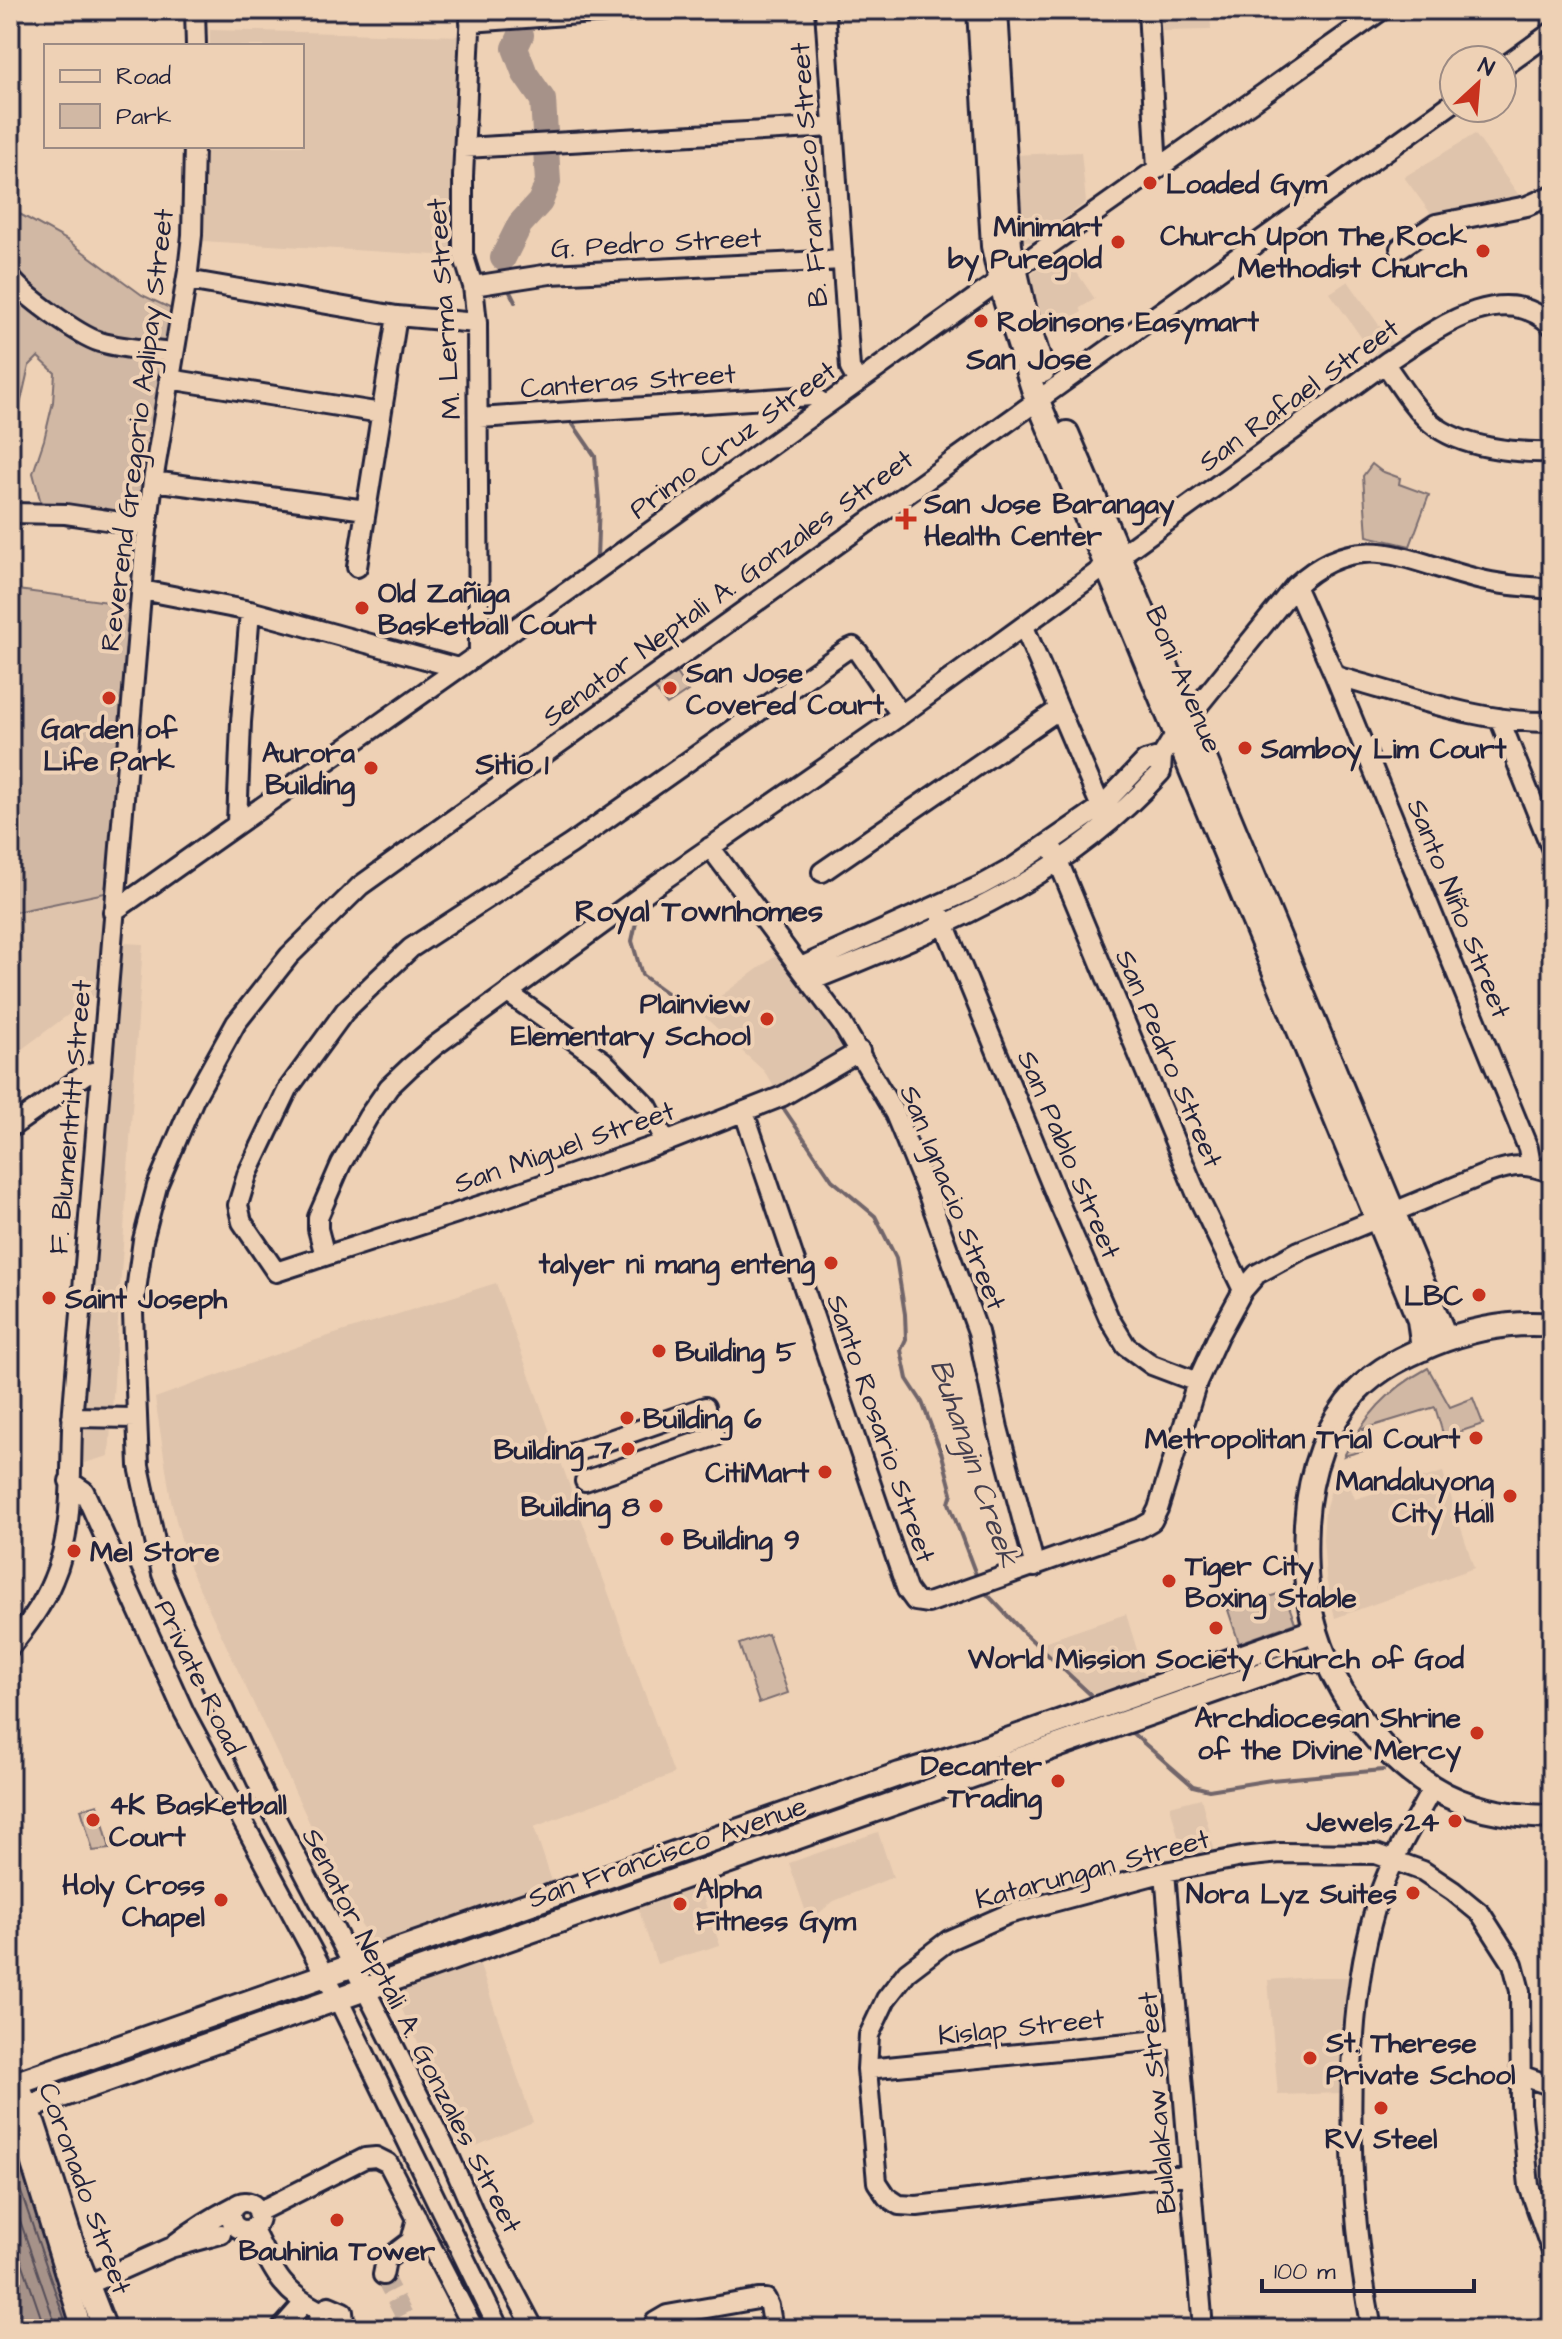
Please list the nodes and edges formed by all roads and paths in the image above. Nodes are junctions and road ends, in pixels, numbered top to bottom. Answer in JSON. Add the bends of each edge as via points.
{"nodes":[{"id":1,"x":195,"y":10,"type":"edge"},
{"id":2,"x":634,"y":10,"type":"edge"},
{"id":3,"x":825,"y":10,"type":"edge"},
{"id":4,"x":979,"y":10,"type":"edge"},
{"id":5,"x":996,"y":10,"type":"edge"},
{"id":6,"x":1148,"y":10,"type":"edge"},
{"id":7,"x":1382,"y":10,"type":"edge"},
{"id":8,"x":470,"y":16,"type":"edge"},
{"id":9,"x":1551,"y":37,"type":"edge"},
{"id":10,"x":196,"y":44,"type":"edge"},
{"id":11,"x":1518,"y":58,"type":"edge"},
{"id":12,"x":1438,"y":113,"type":"edge"},
{"id":13,"x":833,"y":127,"type":"junction"},
{"id":14,"x":194,"y":148,"type":"edge"},
{"id":15,"x":464,"y":148,"type":"junction"},
{"id":16,"x":1157,"y":169,"type":"junction"},
{"id":17,"x":1552,"y":195,"type":"edge"},
{"id":18,"x":1400,"y":248,"type":"dead end"},
{"id":19,"x":843,"y":260,"type":"junction"},
{"id":20,"x":1008,"y":275,"type":"junction"},
{"id":21,"x":10,"y":277,"type":"edge"},
{"id":22,"x":187,"y":280,"type":"junction"},
{"id":23,"x":473,"y":286,"type":"junction"},
{"id":24,"x":397,"y":316,"type":"junction"},
{"id":25,"x":477,"y":323,"type":"junction"},
{"id":26,"x":1552,"y":326,"type":"edge"},
{"id":27,"x":174,"y":353,"type":"junction"},
{"id":28,"x":1385,"y":364,"type":"junction"},
{"id":29,"x":169,"y":379,"type":"junction"},
{"id":30,"x":858,"y":382,"type":"junction"},
{"id":31,"x":1043,"y":396,"type":"junction"},
{"id":32,"x":826,"y":405,"type":"junction"},
{"id":33,"x":381,"y":413,"type":"junction"},
{"id":34,"x":479,"y":418,"type":"junction"},
{"id":35,"x":1552,"y":452,"type":"edge"},
{"id":36,"x":153,"y":481,"type":"junction"},
{"id":37,"x":366,"y":510,"type":"junction"},
{"id":38,"x":10,"y":513,"type":"edge"},
{"id":39,"x":148,"y":526,"type":"junction"},
{"id":40,"x":1112,"y":562,"type":"junction"},
{"id":41,"x":357,"y":567,"type":"dead end"},
{"id":42,"x":1295,"y":586,"type":"junction"},
{"id":43,"x":1552,"y":589,"type":"edge"},
{"id":44,"x":142,"y":590,"type":"junction"},
{"id":45,"x":250,"y":611,"type":"junction"},
{"id":46,"x":1024,"y":627,"type":"junction"},
{"id":47,"x":479,"y":653,"type":"junction"},
{"id":48,"x":458,"y":668,"type":"junction"},
{"id":49,"x":1335,"y":676,"type":"junction"},
{"id":50,"x":1058,"y":710,"type":"junction"},
{"id":51,"x":901,"y":715,"type":"junction"},
{"id":52,"x":1499,"y":718,"type":"junction"},
{"id":53,"x":1552,"y":722,"type":"edge"},
{"id":54,"x":1182,"y":726,"type":"junction"},
{"id":55,"x":1162,"y":756,"type":"junction"},
{"id":56,"x":1101,"y":807,"type":"junction"},
{"id":57,"x":237,"y":823,"type":"junction"},
{"id":58,"x":1051,"y":844,"type":"junction"},
{"id":59,"x":710,"y":847,"type":"junction"},
{"id":60,"x":1552,"y":850,"type":"edge"},
{"id":61,"x":1058,"y":863,"type":"junction"},
{"id":62,"x":822,"y":872,"type":"dead end"},
{"id":63,"x":937,"y":906,"type":"junction"},
{"id":64,"x":113,"y":912,"type":"junction"},
{"id":65,"x":944,"y":926,"type":"junction"},
{"id":66,"x":806,"y":974,"type":"junction"},
{"id":67,"x":508,"y":993,"type":"junction"},
{"id":68,"x":860,"y":1051,"type":"junction"},
{"id":69,"x":100,"y":1070,"type":"junction"},
{"id":70,"x":744,"y":1112,"type":"junction"},
{"id":71,"x":10,"y":1128,"type":"edge"},
{"id":72,"x":666,"y":1142,"type":"junction"},
{"id":73,"x":1531,"y":1165,"type":"junction"},
{"id":74,"x":1552,"y":1173,"type":"edge"},
{"id":75,"x":1386,"y":1215,"type":"junction"},
{"id":76,"x":325,"y":1256,"type":"junction"},
{"id":77,"x":1243,"y":1290,"type":"junction"},
{"id":78,"x":1552,"y":1325,"type":"edge"},
{"id":79,"x":1446,"y":1339,"type":"junction"},
{"id":80,"x":1423,"y":1349,"type":"junction"},
{"id":81,"x":1197,"y":1382,"type":"junction"},
{"id":82,"x":705,"y":1407,"type":"dead end"},
{"id":83,"x":72,"y":1417,"type":"junction"},
{"id":84,"x":136,"y":1418,"type":"junction"},
{"id":85,"x":715,"y":1436,"type":"dead end"},
{"id":86,"x":575,"y":1452,"type":"dead end"},
{"id":87,"x":69,"y":1481,"type":"junction"},
{"id":88,"x":585,"y":1481,"type":"dead end"},
{"id":89,"x":1035,"y":1567,"type":"junction"},
{"id":90,"x":1316,"y":1630,"type":"junction"},
{"id":91,"x":10,"y":1647,"type":"edge"},
{"id":92,"x":1328,"y":1662,"type":"junction"},
{"id":93,"x":1433,"y":1787,"type":"junction"},
{"id":94,"x":1552,"y":1817,"type":"edge"},
{"id":95,"x":1394,"y":1858,"type":"junction"},
{"id":96,"x":1165,"y":1872,"type":"junction"},
{"id":97,"x":353,"y":1965,"type":"junction"},
{"id":98,"x":325,"y":1977,"type":"junction"},
{"id":99,"x":365,"y":1990,"type":"junction"},
{"id":100,"x":338,"y":1999,"type":"junction"},
{"id":101,"x":1179,"y":2038,"type":"junction"},
{"id":102,"x":867,"y":2069,"type":"junction"},
{"id":103,"x":1520,"y":2075,"type":"junction"},
{"id":104,"x":13,"y":2076,"type":"edge"},
{"id":105,"x":1552,"y":2086,"type":"edge"},
{"id":106,"x":27,"y":2108,"type":"junction"},
{"id":107,"x":21,"y":2131,"type":"dead end"},
{"id":108,"x":1190,"y":2174,"type":"junction"},
{"id":109,"x":417,"y":2218,"type":"junction"},
{"id":110,"x":242,"y":2225,"type":"junction"},
{"id":111,"x":170,"y":2248,"type":"junction"},
{"id":112,"x":1552,"y":2252,"type":"edge"},
{"id":113,"x":383,"y":2275,"type":"dead end"},
{"id":114,"x":87,"y":2285,"type":"junction"},
{"id":115,"x":315,"y":2314,"type":"edge"},
{"id":116,"x":82,"y":2329,"type":"edge"},
{"id":117,"x":105,"y":2329,"type":"edge"},
{"id":118,"x":281,"y":2329,"type":"edge"},
{"id":119,"x":340,"y":2329,"type":"edge"},
{"id":120,"x":474,"y":2329,"type":"edge"},
{"id":121,"x":499,"y":2329,"type":"edge"},
{"id":122,"x":534,"y":2329,"type":"edge"},
{"id":123,"x":653,"y":2329,"type":"edge"},
{"id":124,"x":773,"y":2329,"type":"edge"},
{"id":125,"x":1203,"y":2329,"type":"edge"},
{"id":126,"x":1372,"y":2329,"type":"edge"}],
"edges":[{"from":1,"to":10,"type":"street"},
{"from":2,"to":8,"type":"street","via":[[511,19]]},
{"from":3,"to":13,"type":"street","name":"B. Francisco Street"},
{"from":4,"to":20,"type":"main road","name":"Boni Avenue","via":[[993,246]]},
{"from":5,"to":20,"type":"main road","name":"Boni Avenue"},
{"from":6,"to":16,"type":"street"},
{"from":7,"to":16,"type":"street","name":"Primo Cruz Street"},
{"from":8,"to":15,"type":"street","name":"M. Lerma Street"},
{"from":9,"to":11,"type":"street"},
{"from":12,"to":31,"type":"street","name":"Senator Neptali A. Gonzales Street"},
{"from":13,"to":15,"type":"street"},
{"from":13,"to":19,"type":"street","name":"B. Francisco Street"},
{"from":14,"to":22,"type":"street","name":"Reverend Gregorio Aglipay Street"},
{"from":15,"to":23,"type":"street","name":"M. Lerma Street","via":[[463,254]]},
{"from":16,"to":20,"type":"street","name":"Primo Cruz Street"},
{"from":17,"to":18,"type":"street","via":[[1527,206],[1436,224]]},
{"from":19,"to":23,"type":"street","name":"G. Pedro Street","via":[[550,274]]},
{"from":19,"to":30,"type":"street","name":"B. Francisco Street","via":[[850,368]]},
{"from":20,"to":30,"type":"street","name":"Primo Cruz Street"},
{"from":20,"to":31,"type":"main road","name":"Boni Avenue","via":[[1032,338]]},
{"from":21,"to":27,"type":"street","via":[[25,293],[99,341]]},
{"from":22,"to":24,"type":"street"},
{"from":22,"to":27,"type":"street","name":"Reverend Gregorio Aglipay Street"},
{"from":23,"to":25,"type":"street","name":"M. Lerma Street"},
{"from":24,"to":25,"type":"street"},
{"from":24,"to":33,"type":"street"},
{"from":25,"to":34,"type":"street","name":"M. Lerma Street"},
{"from":26,"to":28,"type":"street","name":"San Rafael Street","via":[[1524,310],[1481,308],[1440,327]]},
{"from":27,"to":29,"type":"street","name":"Reverend Gregorio Aglipay Street"},
{"from":28,"to":35,"type":"street","via":[[1438,428],[1505,451]]},
{"from":28,"to":40,"type":"street","name":"San Rafael Street"},
{"from":29,"to":33,"type":"street"},
{"from":29,"to":36,"type":"street","name":"Reverend Gregorio Aglipay Street"},
{"from":30,"to":32,"type":"street","name":"Primo Cruz Street"},
{"from":31,"to":40,"type":"main road","name":"Boni Avenue"},
{"from":31,"to":84,"type":"street","name":"Senator Neptali A. Gonzales Street","via":[[393,860],[289,956],[213,1060],[157,1186],[133,1313]]},
{"from":32,"to":34,"type":"street","name":"Canteras Street","via":[[812,396]]},
{"from":32,"to":47,"type":"street","name":"Primo Cruz Street"},
{"from":33,"to":37,"type":"street"},
{"from":34,"to":47,"type":"street","name":"M. Lerma Street"},
{"from":36,"to":37,"type":"street"},
{"from":36,"to":39,"type":"street","name":"Reverend Gregorio Aglipay Street"},
{"from":37,"to":41,"type":"street"},
{"from":38,"to":39,"type":"street","via":[[66,514]]},
{"from":39,"to":44,"type":"street","name":"Reverend Gregorio Aglipay Street"},
{"from":40,"to":46,"type":"street","name":"San Rafael Street"},
{"from":40,"to":54,"type":"main road","name":"Boni Avenue"},
{"from":42,"to":43,"type":"street","via":[[1335,557],[1367,551],[1491,582]]},
{"from":42,"to":49,"type":"street","name":"Santo Niño Street"},
{"from":42,"to":54,"type":"street"},
{"from":44,"to":45,"type":"street"},
{"from":44,"to":64,"type":"street","name":"Reverend Gregorio Aglipay Street"},
{"from":45,"to":48,"type":"street"},
{"from":45,"to":57,"type":"street"},
{"from":46,"to":50,"type":"street"},
{"from":46,"to":51,"type":"street","name":"San Rafael Street"},
{"from":47,"to":48,"type":"street","name":"Primo Cruz Street"},
{"from":48,"to":57,"type":"street","name":"Primo Cruz Street"},
{"from":49,"to":52,"type":"street"},
{"from":49,"to":73,"type":"street","name":"Santo Niño Street"},
{"from":50,"to":56,"type":"street"},
{"from":50,"to":62,"type":"street"},
{"from":51,"to":59,"type":"street","name":"San Rafael Street"},
{"from":51,"to":76,"type":"street","name":"San Miguel Street","via":[[858,652],[853,647],[846,650],[571,844],[411,948],[345,1011],[288,1089],[238,1205],[242,1222],[276,1272]]},
{"from":52,"to":53,"type":"street"},
{"from":52,"to":60,"type":"street"},
{"from":54,"to":55,"type":"street"},
{"from":54,"to":75,"type":"main road","name":"Boni Avenue"},
{"from":55,"to":56,"type":"street","via":[[1145,761]]},
{"from":55,"to":61,"type":"street","via":[[1161,772],[1134,803]]},
{"from":56,"to":58,"type":"street"},
{"from":57,"to":64,"type":"street","name":"Primo Cruz Street"},
{"from":58,"to":61,"type":"street","name":"San Pedro Street"},
{"from":58,"to":63,"type":"street"},
{"from":59,"to":66,"type":"street","name":"San Ignacio Street"},
{"from":59,"to":67,"type":"street","name":"San Rafael Street"},
{"from":61,"to":65,"type":"street"},
{"from":61,"to":77,"type":"street","name":"San Pedro Street","via":[[1197,1195]]},
{"from":63,"to":65,"type":"street","name":"San Pablo Street"},
{"from":63,"to":66,"type":"street"},
{"from":64,"to":69,"type":"street","name":"F. Blumentritt Street"},
{"from":65,"to":66,"type":"street"},
{"from":65,"to":81,"type":"street","name":"San Pablo Street","via":[[1109,1318],[1134,1353]]},
{"from":66,"to":68,"type":"street","name":"San Ignacio Street"},
{"from":67,"to":72,"type":"street","via":[[603,1061],[648,1107]]},
{"from":67,"to":76,"type":"street","name":"San Rafael Street","via":[[410,1067],[368,1117],[318,1217]]},
{"from":68,"to":70,"type":"street","name":"San Miguel Street"},
{"from":68,"to":89,"type":"street","name":"San Ignacio Street","via":[[904,1135],[973,1318]]},
{"from":69,"to":71,"type":"street","via":[[86,1074]]},
{"from":69,"to":83,"type":"street","name":"F. Blumentritt Street"},
{"from":70,"to":72,"type":"street","name":"San Miguel Street"},
{"from":70,"to":89,"type":"street","name":"Santo Rosario Street","via":[[907,1590],[915,1601],[928,1603]]},
{"from":72,"to":76,"type":"street","name":"San Miguel Street"},
{"from":73,"to":74,"type":"street"},
{"from":73,"to":75,"type":"street","name":"Santo Rosario Street","via":[[1488,1173]]},
{"from":75,"to":77,"type":"street","name":"Santo Rosario Street","via":[[1275,1263]]},
{"from":75,"to":79,"type":"main road","name":"Boni Avenue"},
{"from":75,"to":80,"type":"main road","name":"Boni Avenue"},
{"from":77,"to":81,"type":"street","name":"Santo Rosario Street"},
{"from":78,"to":79,"type":"main road","via":[[1494,1326]]},
{"from":79,"to":80,"type":"main road"},
{"from":80,"to":90,"type":"main road","via":[[1377,1372],[1349,1401],[1324,1440],[1307,1505],[1305,1548]]},
{"from":81,"to":89,"type":"street","name":"Santo Rosario Street","via":[[1152,1521]]},
{"from":82,"to":86,"type":"street"},
{"from":83,"to":84,"type":"street"},
{"from":83,"to":87,"type":"street","name":"F. Blumentritt Street"},
{"from":84,"to":97,"type":"street","name":"Senator Neptali A. Gonzales Street","via":[[139,1466],[162,1574],[262,1792]]},
{"from":85,"to":88,"type":"street"},
{"from":87,"to":91,"type":"street","name":"F. Blumentritt Street","via":[[57,1571],[37,1611]]},
{"from":87,"to":98,"type":"street","name":"Private Road","via":[[84,1491],[184,1712]]},
{"from":90,"to":92,"type":"main road"},
{"from":90,"to":97,"type":"main road","name":"San Francisco Avenue"},
{"from":92,"to":93,"type":"main road","via":[[1364,1723],[1388,1751]]},
{"from":92,"to":99,"type":"main road","name":"San Francisco Avenue","via":[[1305,1659]]},
{"from":93,"to":94,"type":"main road","via":[[1481,1809]]},
{"from":93,"to":95,"type":"street"},
{"from":95,"to":96,"type":"street","name":"Katarungan Street","via":[[1280,1853]]},
{"from":95,"to":103,"type":"street","name":"Katarungan Street","via":[[1453,1891],[1481,1914],[1502,1944],[1520,1991]]},
{"from":95,"to":126,"type":"street","via":[[1372,1920],[1359,1993],[1353,2079],[1354,2182]]},
{"from":96,"to":101,"type":"street","name":"Bulalakaw Street"},
{"from":96,"to":102,"type":"street","name":"Katarungan Street","via":[[1008,1914],[949,1940],[907,1972],[886,1999],[869,2035]]},
{"from":97,"to":98,"type":"main road","name":"San Francisco Avenue"},
{"from":97,"to":99,"type":"street","name":"Senator Neptali A. Gonzales Street"},
{"from":98,"to":100,"type":"street","name":"Private Road"},
{"from":98,"to":104,"type":"main road","name":"San Francisco Avenue"},
{"from":99,"to":100,"type":"main road","name":"San Francisco Avenue"},
{"from":99,"to":122,"type":"street","name":"Senator Neptali A. Gonzales Street"},
{"from":100,"to":106,"type":"main road","name":"San Francisco Avenue"},
{"from":100,"to":121,"type":"street","name":"Private Road"},
{"from":101,"to":102,"type":"street","name":"Kislap Street"},
{"from":101,"to":108,"type":"street","name":"Bulalakaw Street"},
{"from":102,"to":108,"type":"street","name":"Katarungan Street","via":[[877,2182],[899,2205],[958,2203]]},
{"from":103,"to":105,"type":"street"},
{"from":103,"to":112,"type":"street","name":"Katarungan Street","via":[[1529,2186]]},
{"from":104,"to":106,"type":"main road","name":"Coronado Street"},
{"from":106,"to":114,"type":"main road","name":"Coronado Street"},
{"from":107,"to":116,"type":"street"},
{"from":108,"to":125,"type":"street","name":"Bulalakaw Street"},
{"from":109,"to":110,"type":"street","via":[[388,2163],[376,2157],[365,2158]]},
{"from":109,"to":113,"type":"street","via":[[411,2241],[386,2260]]},
{"from":109,"to":120,"type":"street"},
{"from":110,"to":111,"type":"street"},
{"from":110,"to":111,"type":"street","via":[[231,2216],[235,2206]]},
{"from":110,"to":115,"type":"street","via":[[290,2293]]},
{"from":111,"to":114,"type":"street"},
{"from":114,"to":117,"type":"main road","name":"Coronado Street"},
{"from":115,"to":118,"type":"street"},
{"from":115,"to":119,"type":"street","via":[[329,2306],[339,2308],[344,2317]]},
{"from":123,"to":124,"type":"street","via":[[667,2315],[758,2299],[766,2299]]}]}
